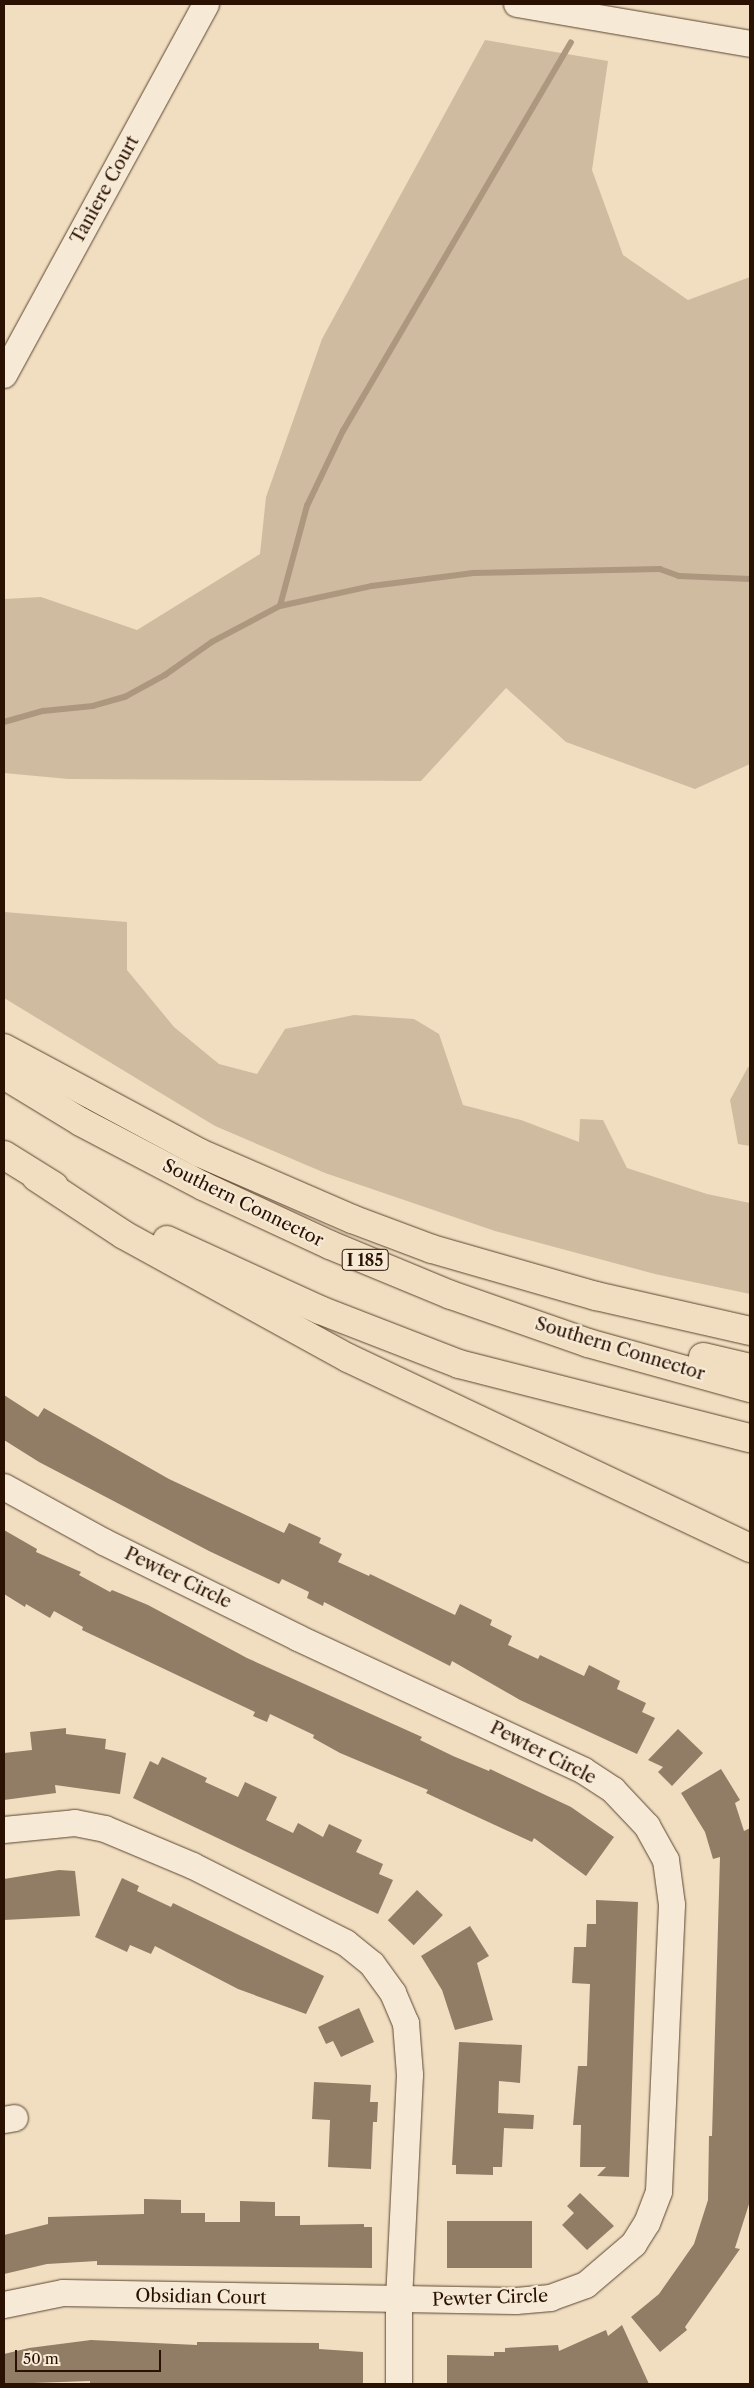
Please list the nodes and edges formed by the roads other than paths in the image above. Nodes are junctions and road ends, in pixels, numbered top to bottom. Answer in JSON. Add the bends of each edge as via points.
{"nodes":[{"id":1,"x":206,"y":4,"type":"edge"},
{"id":2,"x":517,"y":4,"type":"edge"},
{"id":3,"x":750,"y":44,"type":"edge"},
{"id":4,"x":4,"y":375,"type":"edge"},
{"id":5,"x":4,"y":1048,"type":"edge"},
{"id":6,"x":4,"y":1076,"type":"edge"},
{"id":7,"x":4,"y":1155,"type":"edge"},
{"id":8,"x":36,"y":1177,"type":"junction"},
{"id":9,"x":485,"y":1305,"type":"junction"},
{"id":10,"x":750,"y":1331,"type":"edge"},
{"id":11,"x":750,"y":1368,"type":"edge"},
{"id":12,"x":750,"y":1388,"type":"edge"},
{"id":13,"x":750,"y":1438,"type":"edge"},
{"id":14,"x":4,"y":1487,"type":"edge"},
{"id":15,"x":750,"y":1548,"type":"edge"},
{"id":16,"x":4,"y":1830,"type":"edge"},
{"id":17,"x":399,"y":2301,"type":"junction"},
{"id":18,"x":4,"y":2305,"type":"edge"},
{"id":19,"x":399,"y":2384,"type":"edge"}],
"edges":[{"from":1,"to":4,"type":"street","name":"Taniere Court"},
{"from":2,"to":3,"type":"street"},
{"from":5,"to":10,"type":"highway","via":[[200,1153],[352,1219],[432,1249],[596,1296]]},
{"from":6,"to":9,"type":"highway","name":"Southern Connector","number":"I 185","via":[[81,1122],[203,1186],[338,1248],[451,1295]]},
{"from":7,"to":8,"type":"highway"},
{"from":8,"to":13,"type":"highway","via":[[320,1310],[459,1364]]},
{"from":8,"to":15,"type":"highway","via":[[124,1235],[348,1358]]},
{"from":9,"to":11,"type":"highway","via":[[532,1313]]},
{"from":9,"to":12,"type":"highway","name":"Southern Connector","number":"I 185","via":[[588,1343]]},
{"from":14,"to":17,"type":"street","name":"Pewter Circle","via":[[104,1542],[254,1616],[584,1771],[613,1790],[647,1826],[666,1860],[672,1905],[659,2192],[647,2223],[634,2244],[617,2261],[586,2285],[551,2298]]},
{"from":16,"to":17,"type":"street","via":[[75,1822],[105,1829],[193,1866],[346,1943],[372,1964],[392,1993],[406,2023],[409,2058]]},
{"from":17,"to":18,"type":"street","name":"Obsidian Court","via":[[62,2294]]},
{"from":17,"to":19,"type":"street"}]}
